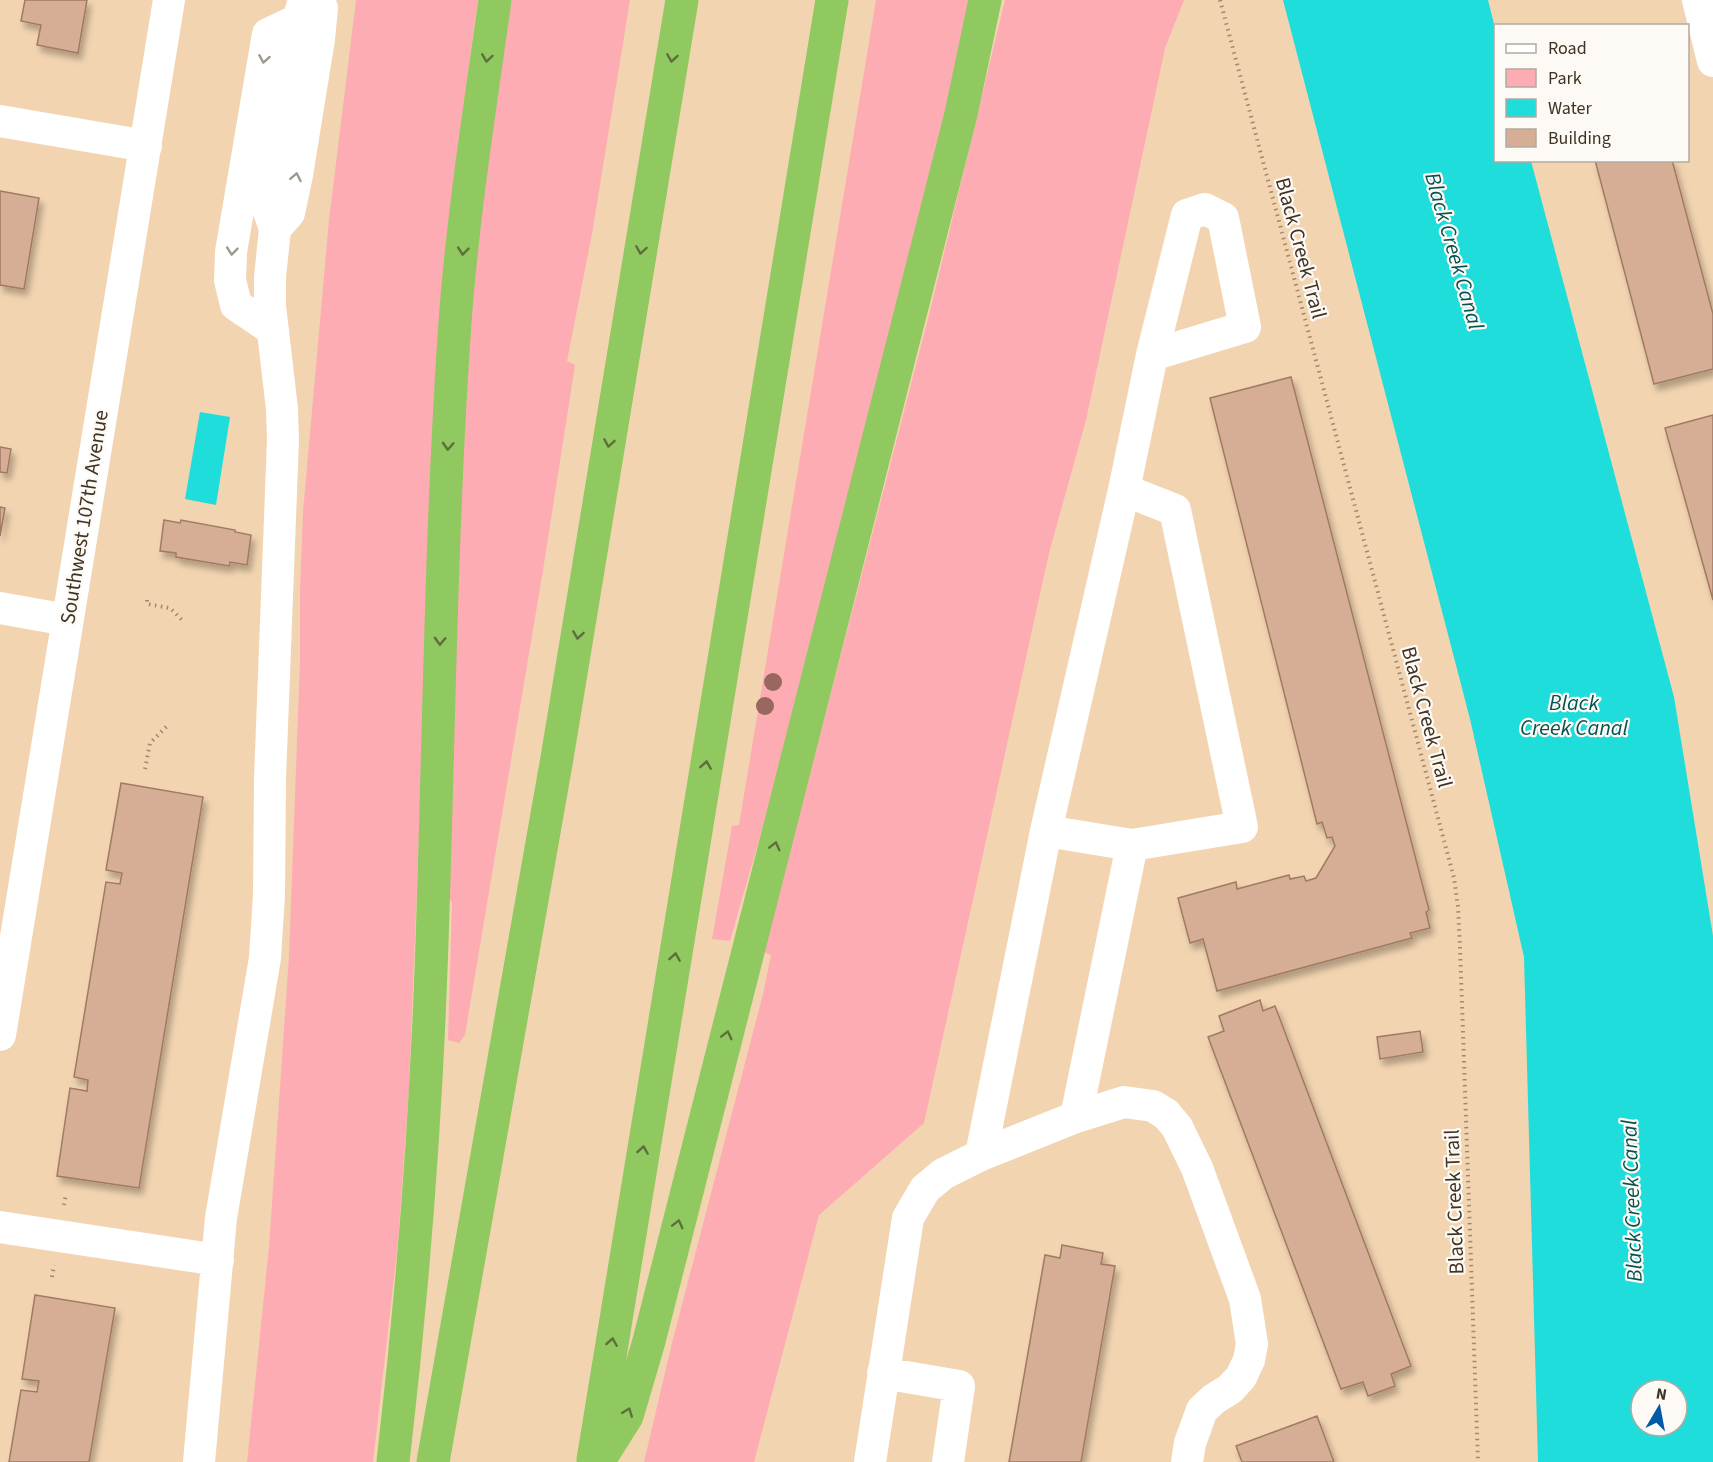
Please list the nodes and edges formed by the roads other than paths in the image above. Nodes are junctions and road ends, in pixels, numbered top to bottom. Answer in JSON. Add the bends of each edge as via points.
{"nodes":[{"id":1,"x":169,"y":0,"type":"edge"},
{"id":2,"x":495,"y":0,"type":"edge"},
{"id":3,"x":682,"y":0,"type":"edge"},
{"id":4,"x":832,"y":0,"type":"edge"},
{"id":5,"x":985,"y":0,"type":"edge"},
{"id":6,"x":1698,"y":0,"type":"edge"},
{"id":7,"x":307,"y":7,"type":"edge"},
{"id":8,"x":1713,"y":61,"type":"edge"},
{"id":9,"x":0,"y":122,"type":"edge"},
{"id":10,"x":146,"y":146,"type":"junction"},
{"id":11,"x":273,"y":330,"type":"junction"},
{"id":12,"x":1152,"y":355,"type":"dead end"},
{"id":13,"x":1124,"y":490,"type":"junction"},
{"id":14,"x":0,"y":608,"type":"edge"},
{"id":15,"x":67,"y":620,"type":"junction"},
{"id":16,"x":1046,"y":831,"type":"junction"},
{"id":17,"x":1132,"y":845,"type":"junction"},
{"id":18,"x":0,"y":1035,"type":"edge"},
{"id":19,"x":1076,"y":1117,"type":"junction"},
{"id":20,"x":981,"y":1155,"type":"junction"},
{"id":21,"x":0,"y":1227,"type":"edge"},
{"id":22,"x":218,"y":1260,"type":"junction"},
{"id":23,"x":883,"y":1373,"type":"junction"},
{"id":24,"x":199,"y":1462,"type":"edge"},
{"id":25,"x":393,"y":1462,"type":"edge"},
{"id":26,"x":433,"y":1462,"type":"edge"},
{"id":27,"x":593,"y":1462,"type":"edge"},
{"id":28,"x":598,"y":1462,"type":"edge"},
{"id":29,"x":870,"y":1462,"type":"edge"},
{"id":30,"x":948,"y":1462,"type":"edge"},
{"id":31,"x":1188,"y":1462,"type":"edge"}],
"edges":[{"from":1,"to":10,"type":"street","name":"Southwest 107th Avenue"},
{"from":2,"to":25,"type":"highway","one_way":true,"via":[[473,150],[455,319],[444,518],[424,1128]]},
{"from":3,"to":26,"type":"highway","one_way":true,"via":[[557,759]]},
{"from":27,"to":4,"type":"highway","one_way":true},
{"from":28,"to":5,"type":"highway","one_way":true,"via":[[627,1416],[649,1341],[961,114]]},
{"from":6,"to":8,"type":"street"},
{"from":7,"to":11,"type":"street","via":[[293,37],[265,200],[275,229],[270,277]]},
{"from":7,"to":11,"type":"street","one_way":true,"via":[[268,34],[231,252],[230,279],[236,305]]},
{"from":9,"to":10,"type":"street"},
{"from":10,"to":15,"type":"street","name":"Southwest 107th Avenue"},
{"from":11,"to":22,"type":"street","via":[[284,440],[269,895],[265,958],[221,1218]]},
{"from":12,"to":13,"type":"street"},
{"from":13,"to":16,"type":"street"},
{"from":13,"to":17,"type":"street","via":[[1175,510],[1242,827]]},
{"from":14,"to":15,"type":"street"},
{"from":15,"to":18,"type":"street","name":"Southwest 107th Avenue"},
{"from":16,"to":17,"type":"street"},
{"from":16,"to":20,"type":"street"},
{"from":17,"to":19,"type":"street"},
{"from":19,"to":20,"type":"street"},
{"from":19,"to":31,"type":"street","via":[[1124,1102],[1153,1106],[1166,1114],[1177,1127],[1197,1168],[1245,1299],[1252,1336],[1249,1360],[1230,1389],[1202,1410],[1190,1443]]},
{"from":20,"to":23,"type":"street","via":[[943,1174],[926,1189],[908,1218]]},
{"from":21,"to":22,"type":"street"},
{"from":22,"to":24,"type":"street"},
{"from":23,"to":29,"type":"street"},
{"from":23,"to":30,"type":"street","via":[[959,1386]]}]}
